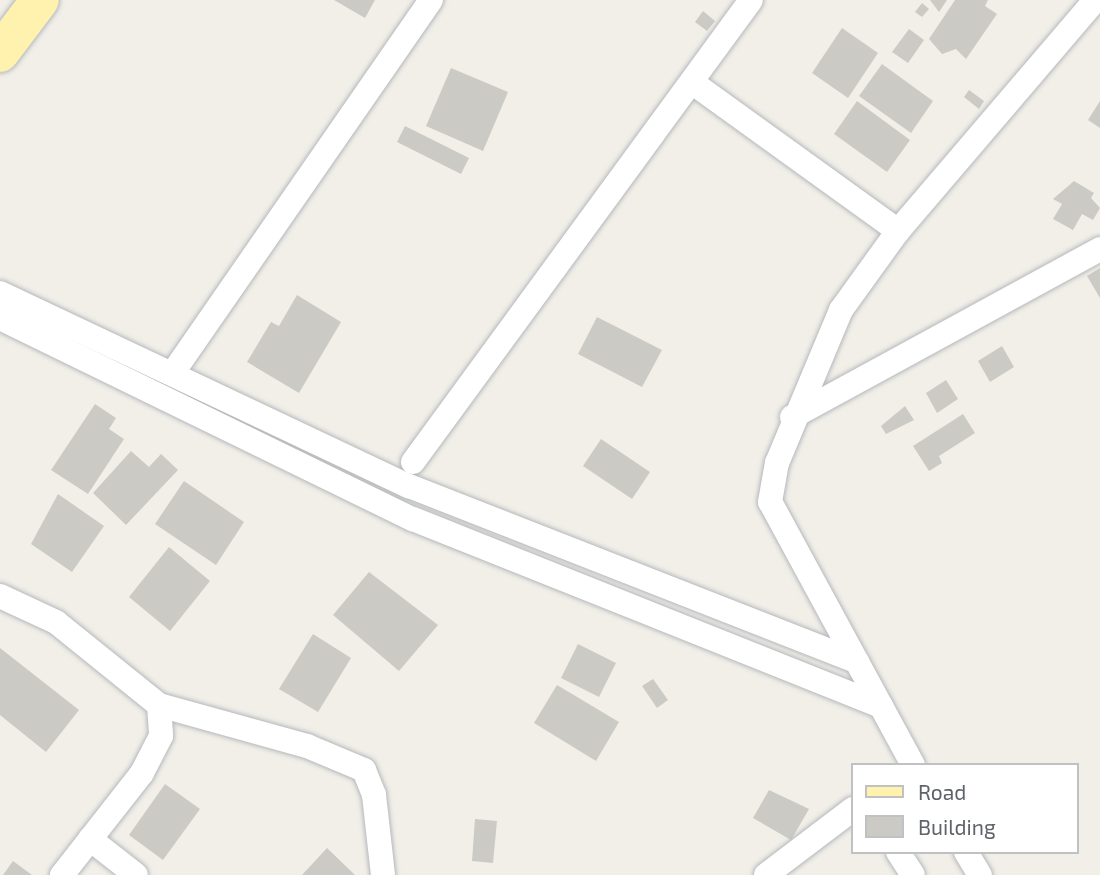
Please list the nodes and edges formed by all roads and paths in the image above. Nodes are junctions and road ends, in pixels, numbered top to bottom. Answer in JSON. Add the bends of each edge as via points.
{"nodes":[{"id":1,"x":40,"y":0,"type":"edge"},
{"id":2,"x":431,"y":0,"type":"edge"},
{"id":3,"x":751,"y":0,"type":"edge"},
{"id":4,"x":1096,"y":3,"type":"edge"},
{"id":5,"x":0,"y":53,"type":"edge"},
{"id":6,"x":693,"y":83,"type":"junction"},
{"id":7,"x":898,"y":231,"type":"junction"},
{"id":8,"x":1100,"y":249,"type":"edge"},
{"id":9,"x":0,"y":293,"type":"edge"},
{"id":10,"x":0,"y":318,"type":"edge"},
{"id":11,"x":172,"y":374,"type":"junction"},
{"id":12,"x":792,"y":417,"type":"junction"},
{"id":13,"x":412,"y":462,"type":"dead end"},
{"id":14,"x":0,"y":596,"type":"edge"},
{"id":15,"x":857,"y":662,"type":"junction"},
{"id":16,"x":159,"y":705,"type":"junction"},
{"id":17,"x":881,"y":706,"type":"junction"},
{"id":18,"x":912,"y":763,"type":"edge"},
{"id":19,"x":852,"y":812,"type":"edge"},
{"id":20,"x":90,"y":839,"type":"junction"},
{"id":21,"x":899,"y":854,"type":"edge"},
{"id":22,"x":967,"y":854,"type":"edge"},
{"id":23,"x":62,"y":875,"type":"edge"},
{"id":24,"x":136,"y":875,"type":"edge"},
{"id":25,"x":383,"y":875,"type":"edge"},
{"id":26,"x":766,"y":875,"type":"edge"},
{"id":27,"x":913,"y":875,"type":"edge"},
{"id":28,"x":980,"y":875,"type":"edge"}],
"edges":[{"from":1,"to":5,"type":"main road"},
{"from":2,"to":11,"type":"street"},
{"from":3,"to":6,"type":"street"},
{"from":4,"to":7,"type":"street"},
{"from":6,"to":7,"type":"street"},
{"from":6,"to":13,"type":"street"},
{"from":7,"to":12,"type":"street","via":[[841,310]]},
{"from":8,"to":12,"type":"street","via":[[905,360]]},
{"from":9,"to":11,"type":"street"},
{"from":10,"to":17,"type":"street","via":[[413,519]]},
{"from":11,"to":15,"type":"street","via":[[409,486]]},
{"from":12,"to":15,"type":"street","via":[[770,502]]},
{"from":14,"to":16,"type":"street","via":[[56,622]]},
{"from":15,"to":17,"type":"street"},
{"from":16,"to":20,"type":"street","via":[[161,736],[142,773]]},
{"from":16,"to":25,"type":"street","via":[[307,746],[364,770],[374,795]]},
{"from":17,"to":18,"type":"street"},
{"from":19,"to":26,"type":"street"},
{"from":20,"to":23,"type":"street"},
{"from":20,"to":24,"type":"street"},
{"from":21,"to":27,"type":"street"},
{"from":22,"to":28,"type":"street"}]}
